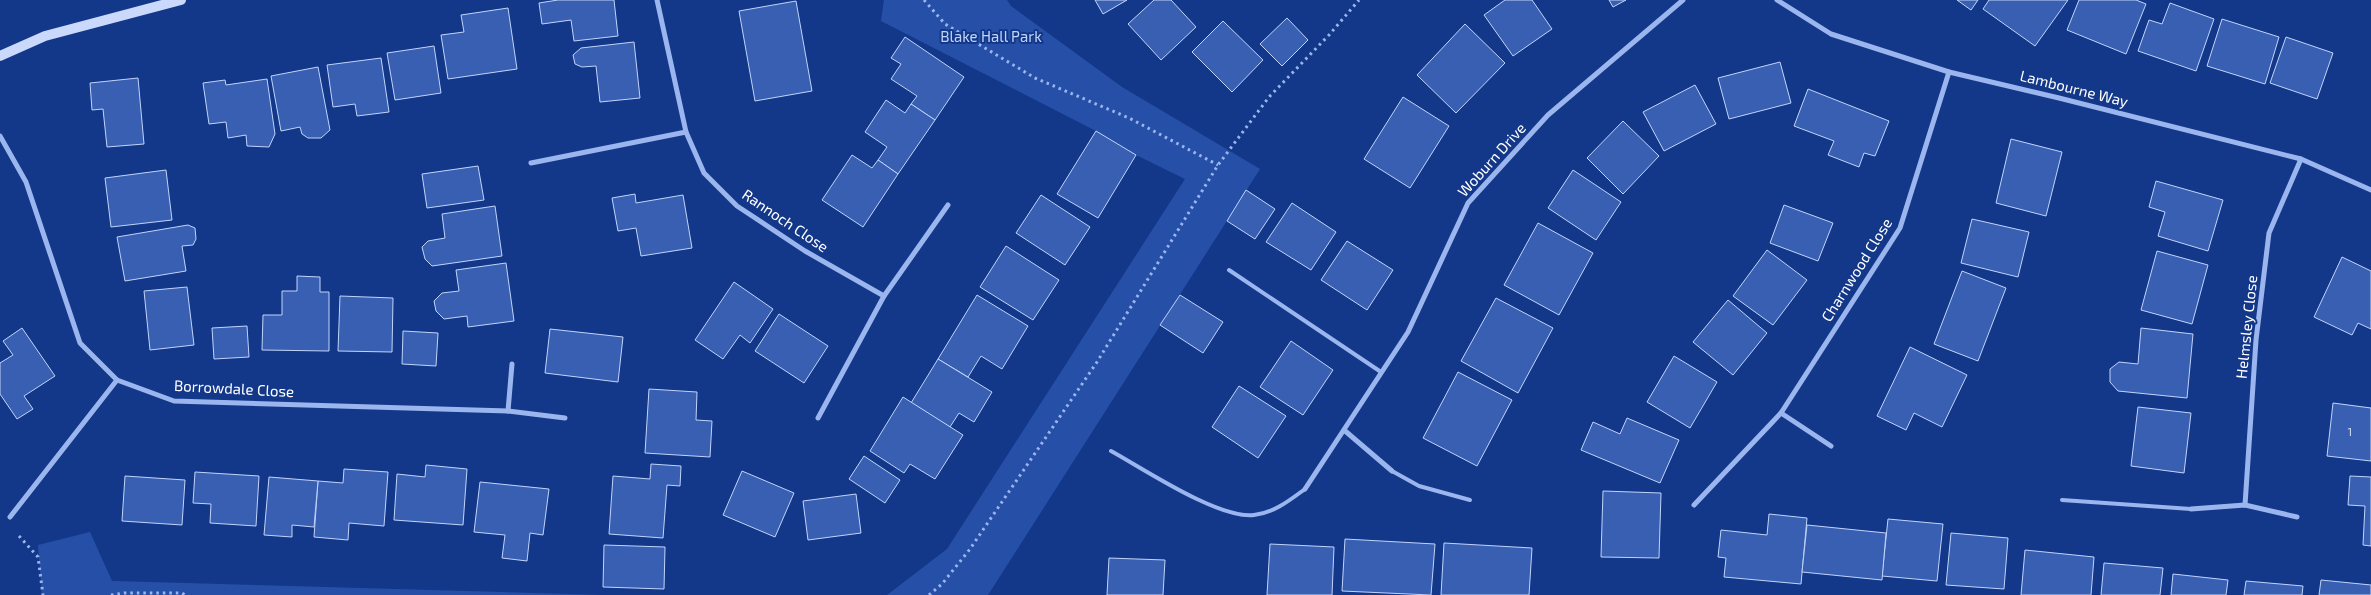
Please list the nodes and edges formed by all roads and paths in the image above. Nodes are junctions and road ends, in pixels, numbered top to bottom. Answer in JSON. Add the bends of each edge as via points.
{"nodes":[{"id":1,"x":181,"y":0,"type":"edge"},
{"id":2,"x":657,"y":0,"type":"edge"},
{"id":3,"x":924,"y":0,"type":"edge"},
{"id":4,"x":1359,"y":0,"type":"edge"},
{"id":5,"x":1683,"y":0,"type":"edge"},
{"id":6,"x":1776,"y":0,"type":"edge"},
{"id":7,"x":0,"y":56,"type":"edge"},
{"id":8,"x":1948,"y":72,"type":"junction"},
{"id":9,"x":686,"y":132,"type":"junction"},
{"id":10,"x":0,"y":136,"type":"edge"},
{"id":11,"x":2301,"y":159,"type":"junction"},
{"id":12,"x":531,"y":163,"type":"dead end"},
{"id":13,"x":1218,"y":165,"type":"junction"},
{"id":14,"x":2371,"y":190,"type":"edge"},
{"id":15,"x":948,"y":205,"type":"dead end"},
{"id":16,"x":1230,"y":270,"type":"dead end"},
{"id":17,"x":884,"y":296,"type":"junction"},
{"id":18,"x":512,"y":364,"type":"dead end"},
{"id":19,"x":1381,"y":372,"type":"junction"},
{"id":20,"x":117,"y":380,"type":"junction"},
{"id":21,"x":508,"y":411,"type":"junction"},
{"id":22,"x":1782,"y":412,"type":"junction"},
{"id":23,"x":565,"y":418,"type":"dead end"},
{"id":24,"x":818,"y":418,"type":"dead end"},
{"id":25,"x":1344,"y":430,"type":"junction"},
{"id":26,"x":1831,"y":446,"type":"dead end"},
{"id":27,"x":1111,"y":451,"type":"dead end"},
{"id":28,"x":1392,"y":471,"type":"joint"},
{"id":29,"x":1306,"y":489,"type":"joint"},
{"id":30,"x":1470,"y":500,"type":"dead end"},
{"id":31,"x":2062,"y":500,"type":"dead end"},
{"id":32,"x":2245,"y":504,"type":"junction"},
{"id":33,"x":1694,"y":505,"type":"dead end"},
{"id":34,"x":2190,"y":509,"type":"joint"},
{"id":35,"x":10,"y":517,"type":"joint"},
{"id":36,"x":2298,"y":517,"type":"dead end"},
{"id":37,"x":43,"y":595,"type":"edge"},
{"id":38,"x":110,"y":595,"type":"edge"},
{"id":39,"x":185,"y":595,"type":"edge"},
{"id":40,"x":929,"y":595,"type":"edge"}],
"edges":[{"from":1,"to":7,"type":"street","via":[[45,36]]},
{"from":2,"to":9,"type":"street","name":"Rannoch Close"},
{"from":3,"to":13,"type":"path","via":[[945,24],[1034,78],[1129,118]]},
{"from":4,"to":13,"type":"path","via":[[1269,98]]},
{"from":5,"to":19,"type":"street","name":"Woburn Drive","via":[[1548,115],[1468,202],[1408,332]]},
{"from":6,"to":8,"type":"street","name":"Lambourne Way","via":[[1831,34]]},
{"from":8,"to":11,"type":"street","name":"Lambourne Way"},
{"from":8,"to":22,"type":"street","name":"Charnwood Close","via":[[1900,228]]},
{"from":9,"to":12,"type":"street"},
{"from":9,"to":17,"type":"street","name":"Rannoch Close","via":[[704,173],[737,206],[805,252]]},
{"from":10,"to":20,"type":"street","name":"Borrowdale Close","via":[[26,182],[80,342]]},
{"from":11,"to":14,"type":"street","name":"Lambourne Way"},
{"from":11,"to":32,"type":"street","name":"Helmsley Close","via":[[2269,233],[2256,340]]},
{"from":13,"to":40,"type":"path","via":[[1097,362],[970,549]]},
{"from":15,"to":17,"type":"street"},
{"from":16,"to":19,"type":"lane"},
{"from":17,"to":24,"type":"street"},
{"from":18,"to":21,"type":"street"},
{"from":19,"to":25,"type":"street","name":"Woburn Drive"},
{"from":20,"to":21,"type":"street","name":"Borrowdale Close","via":[[174,401]]},
{"from":20,"to":35,"type":"street"},
{"from":21,"to":23,"type":"street","name":"Borrowdale Close"},
{"from":22,"to":26,"type":"street"},
{"from":22,"to":33,"type":"street","name":"Charnwood Close"},
{"from":25,"to":28,"type":"street"},
{"from":25,"to":29,"type":"street","name":"Woburn Drive"},
{"from":27,"to":29,"type":"lane","via":[[1225,512],[1254,515],[1278,508]]},
{"from":28,"to":30,"type":"lane","via":[[1419,486]]},
{"from":31,"to":34,"type":"lane"},
{"from":32,"to":34,"type":"street"},
{"from":32,"to":36,"type":"street"},
{"from":35,"to":37,"type":"path","via":[[20,539],[38,557]]},
{"from":38,"to":39,"type":"path","via":[[124,592]]}]}
